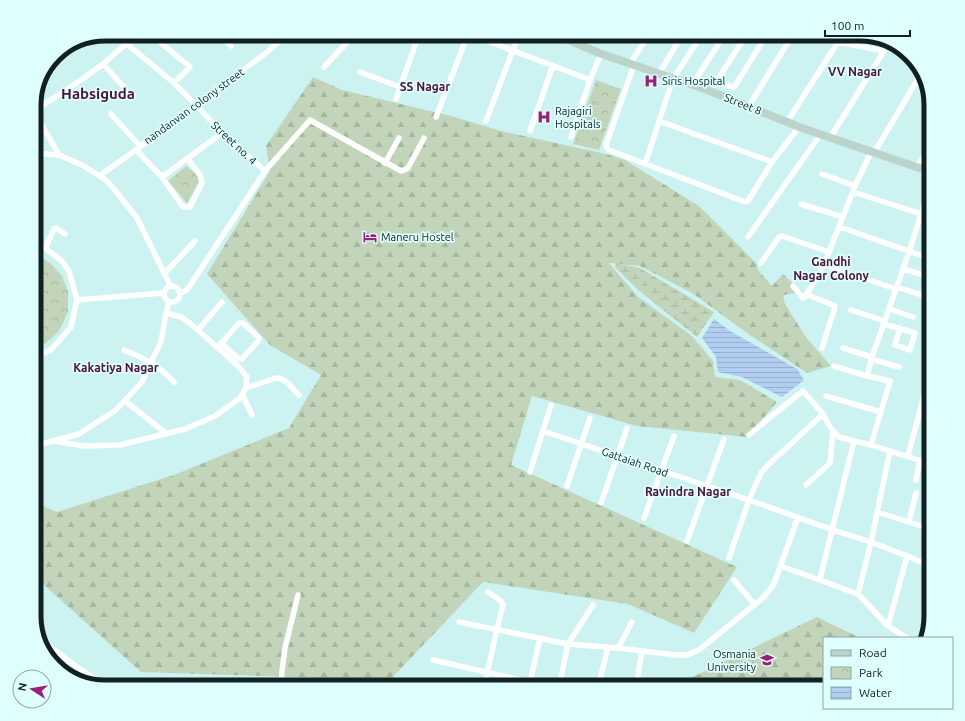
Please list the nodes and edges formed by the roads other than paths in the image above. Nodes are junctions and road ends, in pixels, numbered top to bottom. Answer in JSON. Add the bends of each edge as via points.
{"nodes":[{"id":1,"x":123,"y":41,"type":"edge"},
{"id":2,"x":158,"y":41,"type":"edge"},
{"id":3,"x":225,"y":41,"type":"edge"},
{"id":4,"x":279,"y":41,"type":"edge"},
{"id":5,"x":348,"y":41,"type":"edge"},
{"id":6,"x":416,"y":41,"type":"edge"},
{"id":7,"x":466,"y":41,"type":"edge"},
{"id":8,"x":487,"y":41,"type":"edge"},
{"id":9,"x":517,"y":41,"type":"edge"},
{"id":10,"x":572,"y":41,"type":"edge"},
{"id":11,"x":588,"y":41,"type":"edge"},
{"id":12,"x":644,"y":41,"type":"edge"},
{"id":13,"x":678,"y":41,"type":"edge"},
{"id":14,"x":697,"y":41,"type":"edge"},
{"id":15,"x":720,"y":41,"type":"edge"},
{"id":16,"x":742,"y":41,"type":"edge"},
{"id":17,"x":763,"y":41,"type":"edge"},
{"id":18,"x":789,"y":41,"type":"edge"},
{"id":19,"x":838,"y":42,"type":"joint"},
{"id":20,"x":126,"y":44,"type":"junction"},
{"id":21,"x":231,"y":46,"type":"dead end"},
{"id":22,"x":885,"y":46,"type":"edge"},
{"id":23,"x":585,"y":47,"type":"junction"},
{"id":24,"x":513,"y":51,"type":"junction"},
{"id":25,"x":884,"y":51,"type":"junction"},
{"id":26,"x":601,"y":54,"type":"junction"},
{"id":27,"x":103,"y":64,"type":"junction"},
{"id":28,"x":553,"y":65,"type":"junction"},
{"id":29,"x":632,"y":65,"type":"junction"},
{"id":30,"x":324,"y":67,"type":"dead end"},
{"id":31,"x":360,"y":72,"type":"dead end"},
{"id":32,"x":659,"y":74,"type":"junction"},
{"id":33,"x":673,"y":79,"type":"junction"},
{"id":34,"x":918,"y":79,"type":"edge"},
{"id":35,"x":590,"y":80,"type":"junction"},
{"id":36,"x":716,"y":82,"type":"junction"},
{"id":37,"x":174,"y":83,"type":"junction"},
{"id":38,"x":692,"y":85,"type":"junction"},
{"id":39,"x":124,"y":87,"type":"dead end"},
{"id":40,"x":400,"y":87,"type":"junction"},
{"id":41,"x":710,"y":91,"type":"junction"},
{"id":42,"x":396,"y":99,"type":"dead end"},
{"id":43,"x":196,"y":105,"type":"junction"},
{"id":44,"x":41,"y":106,"type":"edge"},
{"id":45,"x":749,"y":106,"type":"junction"},
{"id":46,"x":111,"y":114,"type":"dead end"},
{"id":47,"x":436,"y":117,"type":"dead end"},
{"id":48,"x":486,"y":121,"type":"dead end"},
{"id":49,"x":659,"y":121,"type":"junction"},
{"id":50,"x":787,"y":122,"type":"junction"},
{"id":51,"x":41,"y":124,"type":"edge"},
{"id":52,"x":799,"y":127,"type":"junction"},
{"id":53,"x":530,"y":131,"type":"dead end"},
{"id":54,"x":222,"y":133,"type":"junction"},
{"id":55,"x":820,"y":135,"type":"junction"},
{"id":56,"x":571,"y":137,"type":"dead end"},
{"id":57,"x":399,"y":138,"type":"dead end"},
{"id":58,"x":424,"y":138,"type":"dead end"},
{"id":59,"x":830,"y":138,"type":"junction"},
{"id":60,"x":138,"y":148,"type":"junction"},
{"id":61,"x":872,"y":152,"type":"junction"},
{"id":62,"x":41,"y":154,"type":"edge"},
{"id":63,"x":59,"y":156,"type":"junction"},
{"id":64,"x":924,"y":156,"type":"edge"},
{"id":65,"x":187,"y":158,"type":"junction"},
{"id":66,"x":772,"y":162,"type":"junction"},
{"id":67,"x":385,"y":163,"type":"junction"},
{"id":68,"x":645,"y":164,"type":"junction"},
{"id":69,"x":917,"y":167,"type":"junction"},
{"id":70,"x":924,"y":170,"type":"edge"},
{"id":71,"x":265,"y":171,"type":"junction"},
{"id":72,"x":822,"y":174,"type":"dead end"},
{"id":73,"x":99,"y":176,"type":"junction"},
{"id":74,"x":162,"y":177,"type":"junction"},
{"id":75,"x":855,"y":186,"type":"junction"},
{"id":76,"x":853,"y":192,"type":"junction"},
{"id":77,"x":801,"y":204,"type":"dead end"},
{"id":78,"x":924,"y":207,"type":"edge"},
{"id":79,"x":922,"y":214,"type":"junction"},
{"id":80,"x":843,"y":217,"type":"junction"},
{"id":81,"x":840,"y":227,"type":"junction"},
{"id":82,"x":65,"y":234,"type":"dead end"},
{"id":83,"x":748,"y":237,"type":"dead end"},
{"id":84,"x":195,"y":241,"type":"dead end"},
{"id":85,"x":41,"y":247,"type":"edge"},
{"id":86,"x":45,"y":248,"type":"junction"},
{"id":87,"x":829,"y":252,"type":"junction"},
{"id":88,"x":909,"y":252,"type":"junction"},
{"id":89,"x":924,"y":257,"type":"edge"},
{"id":90,"x":761,"y":263,"type":"dead end"},
{"id":91,"x":824,"y":265,"type":"junction"},
{"id":92,"x":903,"y":269,"type":"junction"},
{"id":93,"x":164,"y":274,"type":"junction"},
{"id":94,"x":924,"y":275,"type":"edge"},
{"id":95,"x":170,"y":285,"type":"junction"},
{"id":96,"x":793,"y":286,"type":"dead end"},
{"id":97,"x":897,"y":288,"type":"junction"},
{"id":98,"x":163,"y":293,"type":"junction"},
{"id":99,"x":181,"y":293,"type":"junction"},
{"id":100,"x":806,"y":294,"type":"junction"},
{"id":101,"x":924,"y":296,"type":"edge"},
{"id":102,"x":77,"y":300,"type":"junction"},
{"id":103,"x":169,"y":302,"type":"junction"},
{"id":104,"x":222,"y":302,"type":"dead end"},
{"id":105,"x":889,"y":309,"type":"junction"},
{"id":106,"x":851,"y":310,"type":"dead end"},
{"id":107,"x":166,"y":313,"type":"junction"},
{"id":108,"x":913,"y":317,"type":"dead end"},
{"id":109,"x":885,"y":323,"type":"junction"},
{"id":110,"x":900,"y":328,"type":"dead end"},
{"id":111,"x":198,"y":330,"type":"junction"},
{"id":112,"x":220,"y":345,"type":"junction"},
{"id":113,"x":822,"y":348,"type":"dead end"},
{"id":114,"x":843,"y":348,"type":"dead end"},
{"id":115,"x":124,"y":350,"type":"dead end"},
{"id":116,"x":41,"y":355,"type":"edge"},
{"id":117,"x":872,"y":358,"type":"junction"},
{"id":118,"x":151,"y":362,"type":"junction"},
{"id":119,"x":834,"y":366,"type":"dead end"},
{"id":120,"x":899,"y":367,"type":"dead end"},
{"id":121,"x":867,"y":376,"type":"junction"},
{"id":122,"x":174,"y":382,"type":"dead end"},
{"id":123,"x":246,"y":388,"type":"junction"},
{"id":124,"x":242,"y":394,"type":"junction"},
{"id":125,"x":299,"y":395,"type":"dead end"},
{"id":126,"x":924,"y":395,"type":"dead end"},
{"id":127,"x":826,"y":396,"type":"dead end"},
{"id":128,"x":125,"y":401,"type":"junction"},
{"id":129,"x":551,"y":405,"type":"dead end"},
{"id":130,"x":881,"y":412,"type":"junction"},
{"id":131,"x":823,"y":414,"type":"junction"},
{"id":132,"x":252,"y":415,"type":"dead end"},
{"id":133,"x":590,"y":418,"type":"dead end"},
{"id":134,"x":627,"y":428,"type":"dead end"},
{"id":135,"x":833,"y":430,"type":"junction"},
{"id":136,"x":543,"y":431,"type":"junction"},
{"id":137,"x":167,"y":434,"type":"junction"},
{"id":138,"x":749,"y":435,"type":"dead end"},
{"id":139,"x":674,"y":436,"type":"dead end"},
{"id":140,"x":724,"y":439,"type":"dead end"},
{"id":141,"x":53,"y":441,"type":"junction"},
{"id":142,"x":854,"y":441,"type":"junction"},
{"id":143,"x":41,"y":444,"type":"edge"},
{"id":144,"x":582,"y":444,"type":"junction"},
{"id":145,"x":871,"y":445,"type":"junction"},
{"id":146,"x":890,"y":451,"type":"junction"},
{"id":147,"x":617,"y":456,"type":"junction"},
{"id":148,"x":908,"y":456,"type":"junction"},
{"id":149,"x":920,"y":460,"type":"junction"},
{"id":150,"x":924,"y":461,"type":"edge"},
{"id":151,"x":661,"y":471,"type":"junction"},
{"id":152,"x":530,"y":472,"type":"dead end"},
{"id":153,"x":916,"y":480,"type":"dead end"},
{"id":154,"x":806,"y":485,"type":"dead end"},
{"id":155,"x":567,"y":486,"type":"dead end"},
{"id":156,"x":706,"y":486,"type":"junction"},
{"id":157,"x":916,"y":493,"type":"dead end"},
{"id":158,"x":749,"y":500,"type":"junction"},
{"id":159,"x":601,"y":504,"type":"dead end"},
{"id":160,"x":877,"y":512,"type":"junction"},
{"id":161,"x":798,"y":517,"type":"junction"},
{"id":162,"x":644,"y":518,"type":"dead end"},
{"id":163,"x":909,"y":522,"type":"junction"},
{"id":164,"x":924,"y":527,"type":"edge"},
{"id":165,"x":832,"y":530,"type":"junction"},
{"id":166,"x":686,"y":541,"type":"dead end"},
{"id":167,"x":871,"y":542,"type":"junction"},
{"id":168,"x":907,"y":556,"type":"junction"},
{"id":169,"x":729,"y":558,"type":"dead end"},
{"id":170,"x":924,"y":563,"type":"edge"},
{"id":171,"x":781,"y":566,"type":"junction"},
{"id":172,"x":820,"y":579,"type":"junction"},
{"id":173,"x":734,"y":580,"type":"dead end"},
{"id":174,"x":488,"y":592,"type":"dead end"},
{"id":175,"x":858,"y":594,"type":"junction"},
{"id":176,"x":298,"y":596,"type":"dead end"},
{"id":177,"x":593,"y":605,"type":"dead end"},
{"id":178,"x":755,"y":605,"type":"junction"},
{"id":179,"x":459,"y":622,"type":"dead end"},
{"id":180,"x":632,"y":622,"type":"dead end"},
{"id":181,"x":888,"y":626,"type":"junction"},
{"id":182,"x":497,"y":629,"type":"junction"},
{"id":183,"x":905,"y":637,"type":"edge"},
{"id":184,"x":540,"y":638,"type":"junction"},
{"id":185,"x":568,"y":644,"type":"junction"},
{"id":186,"x":48,"y":645,"type":"edge"},
{"id":187,"x":608,"y":647,"type":"junction"},
{"id":188,"x":618,"y":648,"type":"junction"},
{"id":189,"x":642,"y":651,"type":"junction"},
{"id":190,"x":433,"y":660,"type":"dead end"},
{"id":191,"x":487,"y":673,"type":"junction"},
{"id":192,"x":96,"y":679,"type":"edge"},
{"id":193,"x":281,"y":680,"type":"edge"},
{"id":194,"x":486,"y":680,"type":"edge"},
{"id":195,"x":512,"y":680,"type":"edge"},
{"id":196,"x":530,"y":680,"type":"edge"},
{"id":197,"x":560,"y":680,"type":"edge"},
{"id":198,"x":600,"y":680,"type":"edge"},
{"id":199,"x":637,"y":680,"type":"edge"}],
"edges":[{"from":1,"to":20,"type":"street","name":"Street no. 4"},
{"from":2,"to":37,"type":"street","via":[[190,67]]},
{"from":3,"to":21,"type":"street"},
{"from":4,"to":43,"type":"street","name":"nandanvan colony street"},
{"from":5,"to":30,"type":"street"},
{"from":6,"to":40,"type":"street"},
{"from":7,"to":47,"type":"street"},
{"from":8,"to":24,"type":"street"},
{"from":9,"to":24,"type":"street"},
{"from":10,"to":23,"type":"street","name":"Street 8"},
{"from":11,"to":23,"type":"street"},
{"from":12,"to":29,"type":"street"},
{"from":13,"to":32,"type":"street"},
{"from":14,"to":33,"type":"street"},
{"from":15,"to":38,"type":"street"},
{"from":16,"to":36,"type":"street"},
{"from":17,"to":36,"type":"street","via":[[735,86]]},
{"from":18,"to":45,"type":"street"},
{"from":19,"to":25,"type":"street"},
{"from":19,"to":50,"type":"street"},
{"from":20,"to":27,"type":"street"},
{"from":20,"to":37,"type":"street","name":"Street no. 4"},
{"from":22,"to":25,"type":"street"},
{"from":23,"to":26,"type":"street","name":"Street 8"},
{"from":24,"to":28,"type":"street"},
{"from":24,"to":48,"type":"street"},
{"from":25,"to":59,"type":"street"},
{"from":26,"to":29,"type":"street","name":"Street 8"},
{"from":26,"to":35,"type":"street"},
{"from":27,"to":39,"type":"street"},
{"from":27,"to":44,"type":"street"},
{"from":28,"to":35,"type":"street"},
{"from":28,"to":53,"type":"street"},
{"from":29,"to":32,"type":"street","name":"Street 8"},
{"from":29,"to":68,"type":"street","via":[[606,148]]},
{"from":31,"to":40,"type":"street"},
{"from":32,"to":33,"type":"street","name":"Street 8"},
{"from":33,"to":38,"type":"street","name":"Street 8"},
{"from":33,"to":49,"type":"street"},
{"from":34,"to":61,"type":"street"},
{"from":35,"to":56,"type":"street"},
{"from":36,"to":41,"type":"street"},
{"from":37,"to":43,"type":"street","name":"Street no. 4"},
{"from":38,"to":41,"type":"street","name":"Street 8"},
{"from":40,"to":42,"type":"street"},
{"from":41,"to":45,"type":"street","name":"Street 8"},
{"from":43,"to":54,"type":"street","name":"Street no. 4"},
{"from":43,"to":60,"type":"street","name":"nandanvan colony street"},
{"from":45,"to":50,"type":"street","name":"Street 8"},
{"from":46,"to":60,"type":"street"},
{"from":49,"to":66,"type":"street"},
{"from":49,"to":68,"type":"street"},
{"from":50,"to":52,"type":"street","name":"Street 8"},
{"from":51,"to":63,"type":"street"},
{"from":52,"to":55,"type":"street","name":"Street 8"},
{"from":52,"to":66,"type":"street"},
{"from":54,"to":65,"type":"street"},
{"from":54,"to":71,"type":"street","name":"Street no. 4"},
{"from":55,"to":59,"type":"street","name":"Street 8"},
{"from":55,"to":83,"type":"street"},
{"from":57,"to":67,"type":"street"},
{"from":58,"to":67,"type":"street","via":[[408,168],[402,171]]},
{"from":59,"to":61,"type":"street","name":"Street 8"},
{"from":60,"to":73,"type":"street","name":"nandanvan colony street"},
{"from":60,"to":74,"type":"street"},
{"from":61,"to":69,"type":"street","name":"Street 8"},
{"from":61,"to":75,"type":"street"},
{"from":62,"to":63,"type":"street"},
{"from":63,"to":73,"type":"street","via":[[82,165]]},
{"from":64,"to":69,"type":"street"},
{"from":65,"to":74,"type":"street"},
{"from":65,"to":74,"type":"street","via":[[200,175],[202,183],[190,207],[183,207]]},
{"from":66,"to":68,"type":"street","via":[[745,202]]},
{"from":67,"to":71,"type":"street","via":[[310,120]]},
{"from":69,"to":70,"type":"street","name":"Street 8"},
{"from":71,"to":99,"type":"street","via":[[187,290]]},
{"from":72,"to":75,"type":"street"},
{"from":73,"to":93,"type":"street","via":[[114,188],[137,218]]},
{"from":75,"to":76,"type":"street"},
{"from":76,"to":79,"type":"street"},
{"from":76,"to":80,"type":"street"},
{"from":77,"to":80,"type":"street"},
{"from":78,"to":79,"type":"street"},
{"from":79,"to":88,"type":"street"},
{"from":80,"to":81,"type":"street"},
{"from":81,"to":87,"type":"street"},
{"from":81,"to":88,"type":"street"},
{"from":82,"to":86,"type":"street","via":[[54,228]]},
{"from":84,"to":93,"type":"street"},
{"from":85,"to":86,"type":"street"},
{"from":86,"to":102,"type":"street","via":[[62,261],[69,271]]},
{"from":87,"to":90,"type":"street","via":[[782,236]]},
{"from":87,"to":91,"type":"street"},
{"from":88,"to":89,"type":"street"},
{"from":88,"to":92,"type":"street"},
{"from":91,"to":97,"type":"street"},
{"from":91,"to":100,"type":"street"},
{"from":92,"to":94,"type":"street"},
{"from":92,"to":97,"type":"street"},
{"from":93,"to":95,"type":"street"},
{"from":95,"to":98,"type":"street"},
{"from":95,"to":99,"type":"street","via":[[177,287]]},
{"from":96,"to":100,"type":"street","via":[[803,298]]},
{"from":97,"to":101,"type":"street"},
{"from":97,"to":105,"type":"street"},
{"from":98,"to":102,"type":"street"},
{"from":98,"to":103,"type":"street"},
{"from":99,"to":103,"type":"street","via":[[177,300]]},
{"from":100,"to":113,"type":"street","via":[[835,306]]},
{"from":102,"to":116,"type":"street","via":[[71,327],[51,350]]},
{"from":103,"to":107,"type":"street"},
{"from":104,"to":111,"type":"street"},
{"from":105,"to":108,"type":"street"},
{"from":105,"to":109,"type":"street"},
{"from":106,"to":109,"type":"street"},
{"from":107,"to":111,"type":"street","via":[[181,317]]},
{"from":107,"to":118,"type":"street","via":[[161,342]]},
{"from":109,"to":110,"type":"street"},
{"from":109,"to":117,"type":"street"},
{"from":111,"to":112,"type":"street"},
{"from":112,"to":112,"type":"street","via":[[240,323],[259,338],[241,360]]},
{"from":112,"to":123,"type":"street","via":[[248,377]]},
{"from":114,"to":117,"type":"street"},
{"from":115,"to":118,"type":"street"},
{"from":117,"to":120,"type":"street"},
{"from":117,"to":121,"type":"street"},
{"from":118,"to":122,"type":"street"},
{"from":118,"to":128,"type":"street","via":[[142,382]]},
{"from":119,"to":121,"type":"street"},
{"from":121,"to":130,"type":"street","via":[[890,381]]},
{"from":123,"to":124,"type":"street"},
{"from":123,"to":125,"type":"street","via":[[280,378]]},
{"from":124,"to":132,"type":"street"},
{"from":124,"to":137,"type":"street","via":[[215,416]]},
{"from":126,"to":148,"type":"street"},
{"from":127,"to":130,"type":"street"},
{"from":128,"to":137,"type":"street"},
{"from":128,"to":141,"type":"street","via":[[116,410],[79,434]]},
{"from":129,"to":136,"type":"street"},
{"from":130,"to":145,"type":"street"},
{"from":131,"to":135,"type":"street"},
{"from":131,"to":138,"type":"street","via":[[803,391]]},
{"from":131,"to":158,"type":"street","via":[[767,466],[761,473]]},
{"from":133,"to":144,"type":"street"},
{"from":134,"to":147,"type":"street"},
{"from":135,"to":142,"type":"street","via":[[839,437]]},
{"from":135,"to":154,"type":"street","via":[[830,463]]},
{"from":136,"to":144,"type":"street","name":"Gattaiah Road"},
{"from":136,"to":152,"type":"street"},
{"from":137,"to":141,"type":"street","via":[[120,445],[84,446]]},
{"from":139,"to":151,"type":"street"},
{"from":140,"to":156,"type":"street"},
{"from":141,"to":143,"type":"street"},
{"from":142,"to":145,"type":"street"},
{"from":142,"to":165,"type":"street"},
{"from":144,"to":147,"type":"street","name":"Gattaiah Road"},
{"from":144,"to":155,"type":"street"},
{"from":145,"to":146,"type":"street"},
{"from":146,"to":148,"type":"street"},
{"from":146,"to":160,"type":"street"},
{"from":147,"to":151,"type":"street","name":"Gattaiah Road"},
{"from":147,"to":159,"type":"street"},
{"from":148,"to":149,"type":"street"},
{"from":149,"to":150,"type":"street"},
{"from":149,"to":153,"type":"street"},
{"from":151,"to":156,"type":"street","name":"Gattaiah Road"},
{"from":151,"to":162,"type":"street"},
{"from":156,"to":158,"type":"street","name":"Gattaiah Road"},
{"from":156,"to":166,"type":"street"},
{"from":157,"to":163,"type":"street"},
{"from":158,"to":161,"type":"street","name":"Gattaiah Road"},
{"from":158,"to":169,"type":"street"},
{"from":160,"to":163,"type":"street"},
{"from":160,"to":167,"type":"street"},
{"from":161,"to":165,"type":"street","name":"Gattaiah Road"},
{"from":161,"to":171,"type":"street"},
{"from":163,"to":164,"type":"street"},
{"from":165,"to":167,"type":"street","name":"Gattaiah Road"},
{"from":165,"to":172,"type":"street"},
{"from":167,"to":168,"type":"street","name":"Gattaiah Road"},
{"from":167,"to":175,"type":"street"},
{"from":168,"to":170,"type":"street","name":"Gattaiah Road"},
{"from":168,"to":181,"type":"street"},
{"from":171,"to":172,"type":"street"},
{"from":171,"to":178,"type":"street","via":[[774,584]]},
{"from":172,"to":175,"type":"street"},
{"from":173,"to":178,"type":"street"},
{"from":174,"to":182,"type":"street","via":[[503,603]]},
{"from":175,"to":181,"type":"street"},
{"from":176,"to":193,"type":"street","via":[[285,648]]},
{"from":177,"to":185,"type":"street"},
{"from":178,"to":189,"type":"street","via":[[699,650],[687,655]]},
{"from":179,"to":182,"type":"street"},
{"from":180,"to":188,"type":"street"},
{"from":181,"to":183,"type":"street"},
{"from":182,"to":184,"type":"street"},
{"from":182,"to":191,"type":"street"},
{"from":184,"to":185,"type":"street"},
{"from":184,"to":196,"type":"street"},
{"from":185,"to":187,"type":"street"},
{"from":185,"to":197,"type":"street"},
{"from":186,"to":192,"type":"street"},
{"from":187,"to":188,"type":"street"},
{"from":187,"to":198,"type":"street"},
{"from":188,"to":189,"type":"street"},
{"from":189,"to":199,"type":"street"},
{"from":190,"to":191,"type":"street"},
{"from":191,"to":194,"type":"street"},
{"from":191,"to":195,"type":"street"}]}
